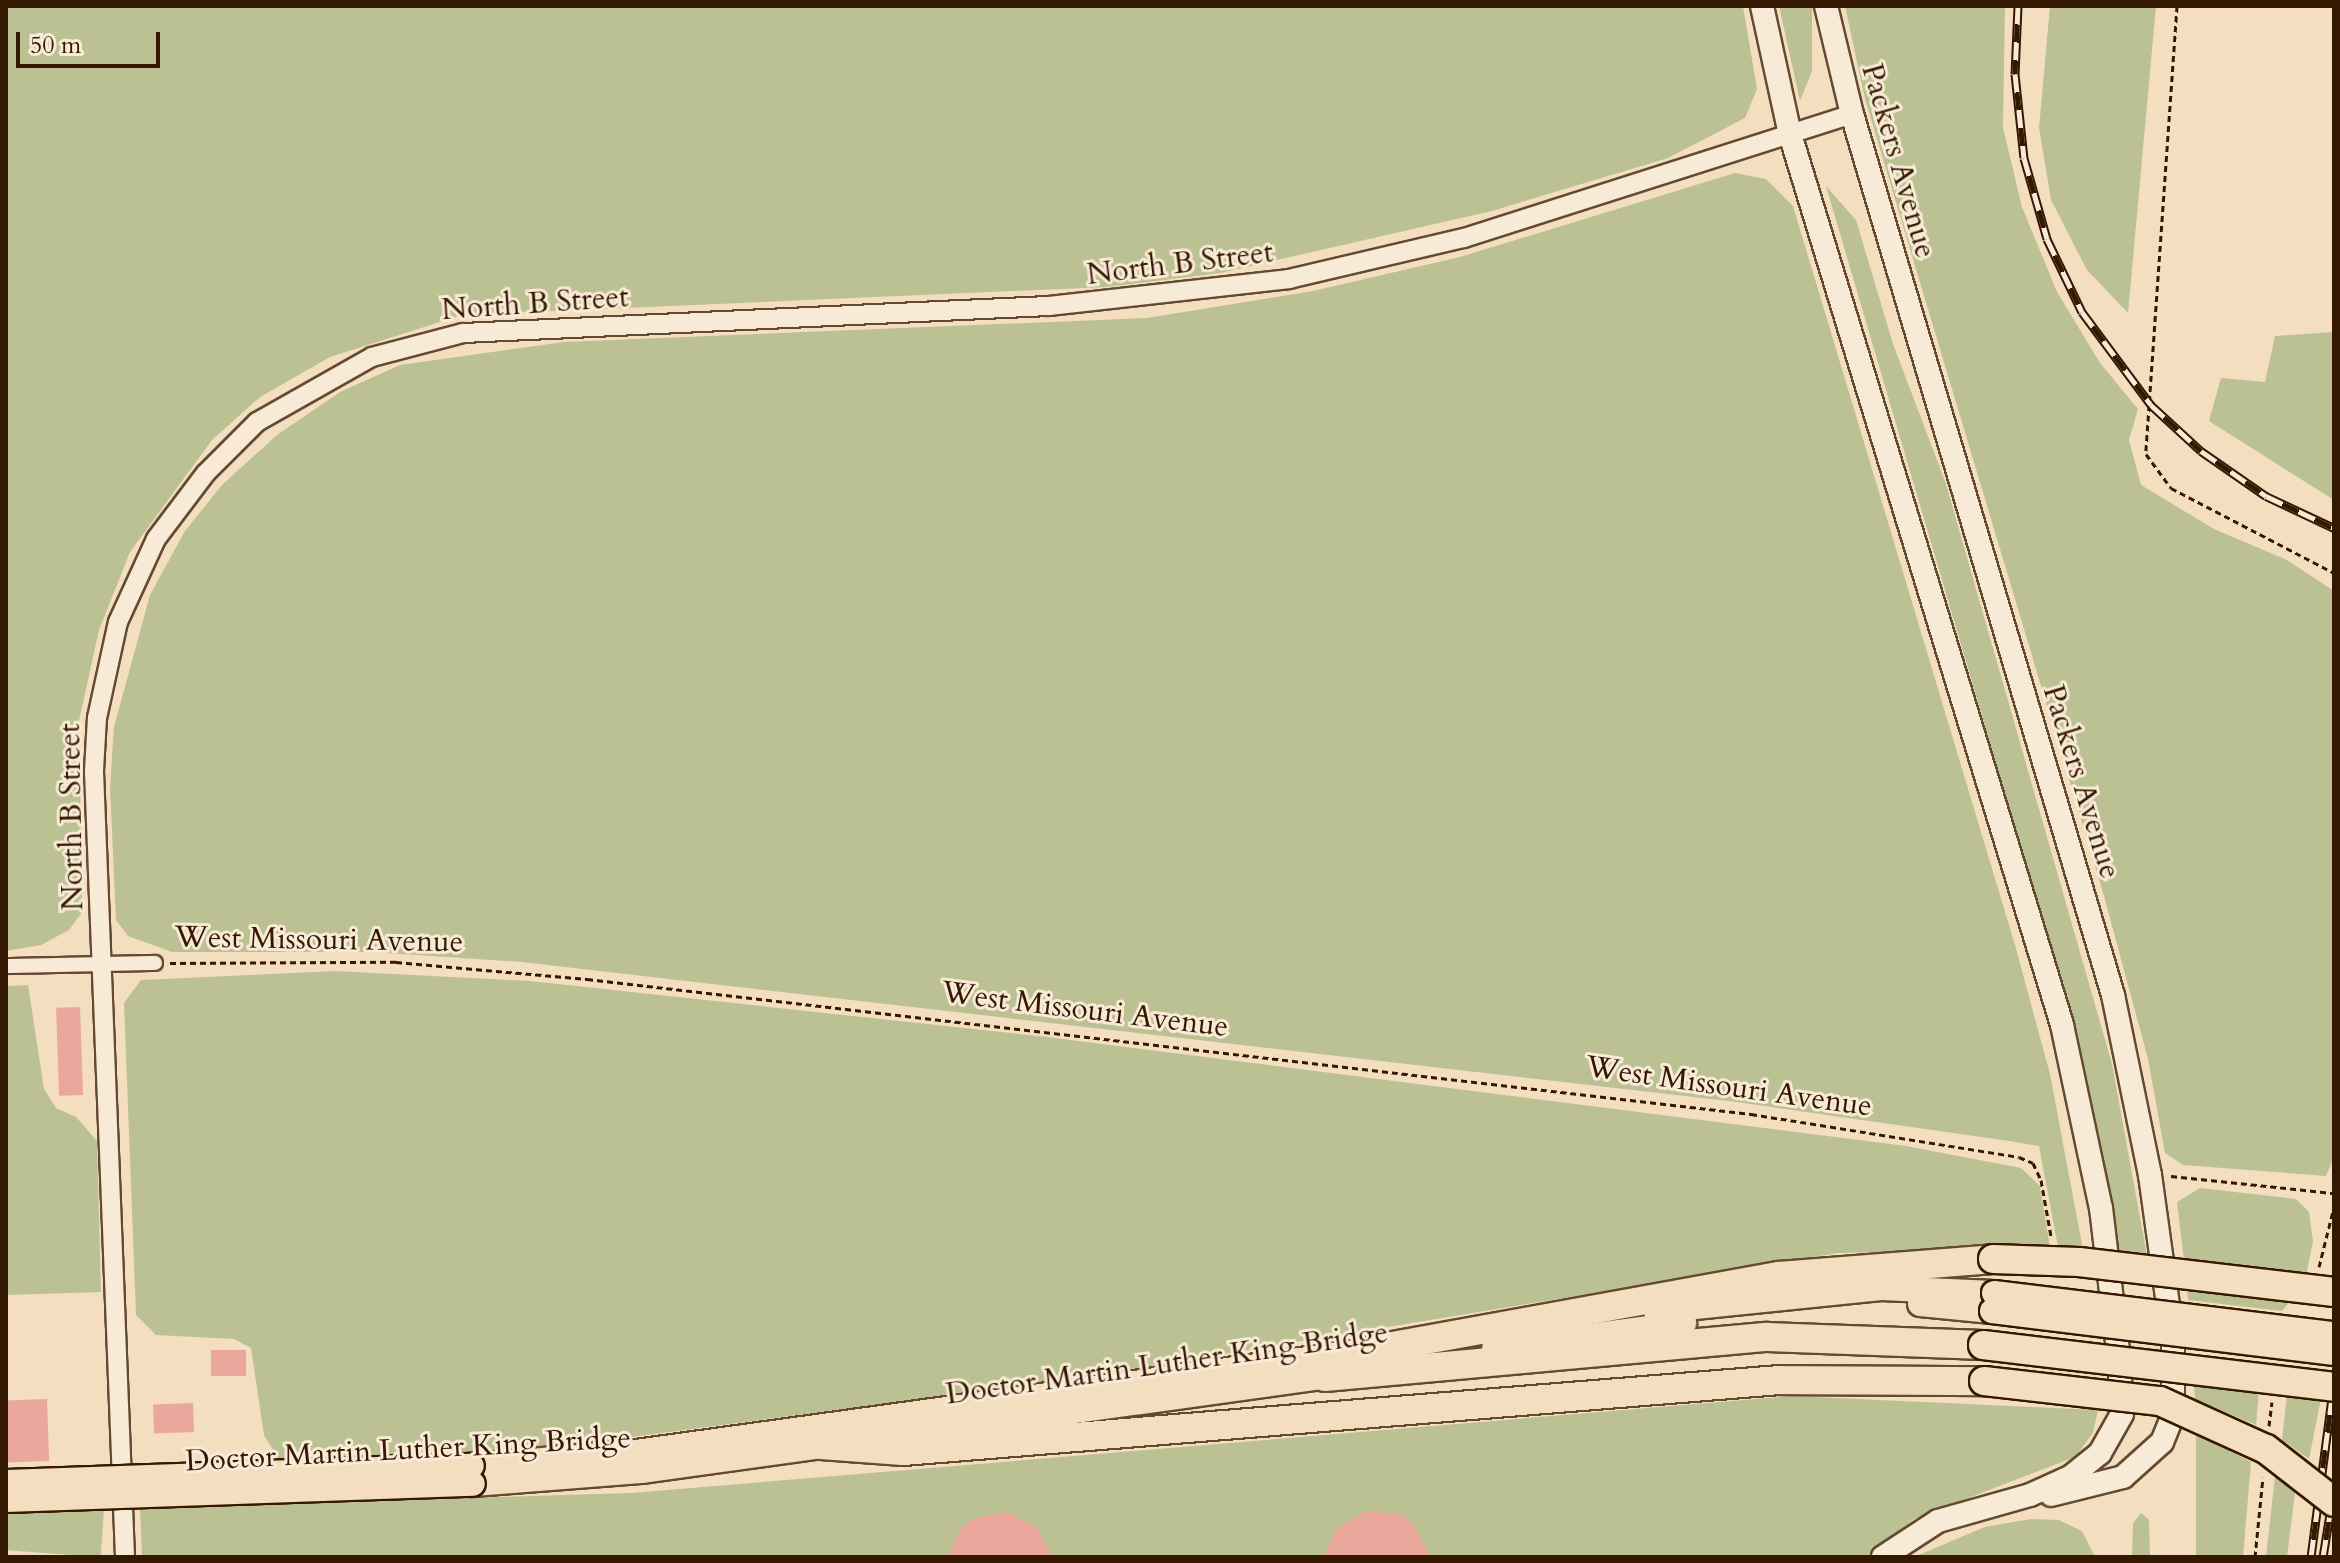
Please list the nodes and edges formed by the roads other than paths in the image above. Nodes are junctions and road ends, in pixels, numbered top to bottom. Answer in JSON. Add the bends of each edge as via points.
{"nodes":[{"id":1,"x":1762,"y":6,"type":"edge"},
{"id":2,"x":1826,"y":6,"type":"edge"},
{"id":3,"x":1852,"y":114,"type":"junction"},
{"id":4,"x":1790,"y":134,"type":"junction"},
{"id":5,"x":104,"y":963,"type":"junction"},
{"id":6,"x":155,"y":963,"type":"road end"},
{"id":7,"x":6,"y":966,"type":"edge"},
{"id":8,"x":2334,"y":1292,"type":"edge"},
{"id":9,"x":1993,"y":1302,"type":"junction"},
{"id":10,"x":2334,"y":1334,"type":"edge"},
{"id":11,"x":1376,"y":1349,"type":"junction"},
{"id":12,"x":2334,"y":1353,"type":"edge"},
{"id":13,"x":1325,"y":1377,"type":"junction"},
{"id":14,"x":2334,"y":1387,"type":"edge"},
{"id":15,"x":821,"y":1445,"type":"junction"},
{"id":16,"x":473,"y":1475,"type":"junction"},
{"id":17,"x":6,"y":1482,"type":"edge"},
{"id":18,"x":2030,"y":1495,"type":"junction"},
{"id":19,"x":6,"y":1500,"type":"edge"},
{"id":20,"x":2334,"y":1502,"type":"edge"},
{"id":21,"x":125,"y":1557,"type":"edge"},
{"id":22,"x":1883,"y":1557,"type":"edge"}],
"edges":[{"from":1,"to":4,"type":"main road","name":"Packers Avenue"},
{"from":2,"to":3,"type":"main road","name":"Packers Avenue"},
{"from":3,"to":4,"type":"street","name":"North B Street"},
{"from":3,"to":18,"type":"main road","name":"Packers Avenue","via":[[2113,995],[2150,1175],[2173,1341],[2173,1415],[2162,1442],[2123,1477]]},
{"from":4,"to":5,"type":"street","name":"North B Street","via":[[1464,238],[1274,282],[1049,306],[513,327],[418,342],[329,376],[257,422],[206,473],[156,539],[118,622],[100,702],[94,771]]},
{"from":4,"to":18,"type":"main road","name":"Packers Avenue","via":[[2062,1025],[2101,1208],[2122,1414],[2100,1453],[2072,1476]]},
{"from":5,"to":6,"type":"street","name":"West Missouri Avenue"},
{"from":5,"to":7,"type":"street","name":"West Missouri Avenue"},
{"from":5,"to":21,"type":"street","name":"North B Street"},
{"from":8,"to":11,"type":"highway","bridge":true,"via":[[2079,1262],[1993,1259],[1779,1276]]},
{"from":9,"to":10,"type":"main road","name":"Doctor Martin Luther King Bridge","bridge":true},
{"from":9,"to":11,"type":"main road","name":"Doctor Martin Luther King Bridge","via":[[1816,1292]]},
{"from":9,"to":12,"type":"main road","name":"Doctor Martin Luther King Bridge","bridge":true},
{"from":9,"to":13,"type":"main road","name":"Doctor Martin Luther King Bridge","via":[[1778,1311]]},
{"from":11,"to":16,"type":"main road","name":"Doctor Martin Luther King Bridge"},
{"from":13,"to":14,"type":"highway","bridge":true,"via":[[1767,1337],[1983,1345]]},
{"from":13,"to":15,"type":"main road","name":"Doctor Martin Luther King Bridge"},
{"from":15,"to":16,"type":"main road","name":"Doctor Martin Luther King Bridge","via":[[641,1471]]},
{"from":15,"to":20,"type":"highway","bridge":true,"via":[[903,1451],[1779,1380],[1984,1381],[2160,1401],[2266,1449]]},
{"from":16,"to":17,"type":"main road","name":"Doctor Martin Luther King Bridge","bridge":true},
{"from":16,"to":19,"type":"main road","name":"Doctor Martin Luther King Bridge","bridge":true},
{"from":18,"to":22,"type":"main road","name":"Packers Avenue","via":[[1938,1521]]}]}
